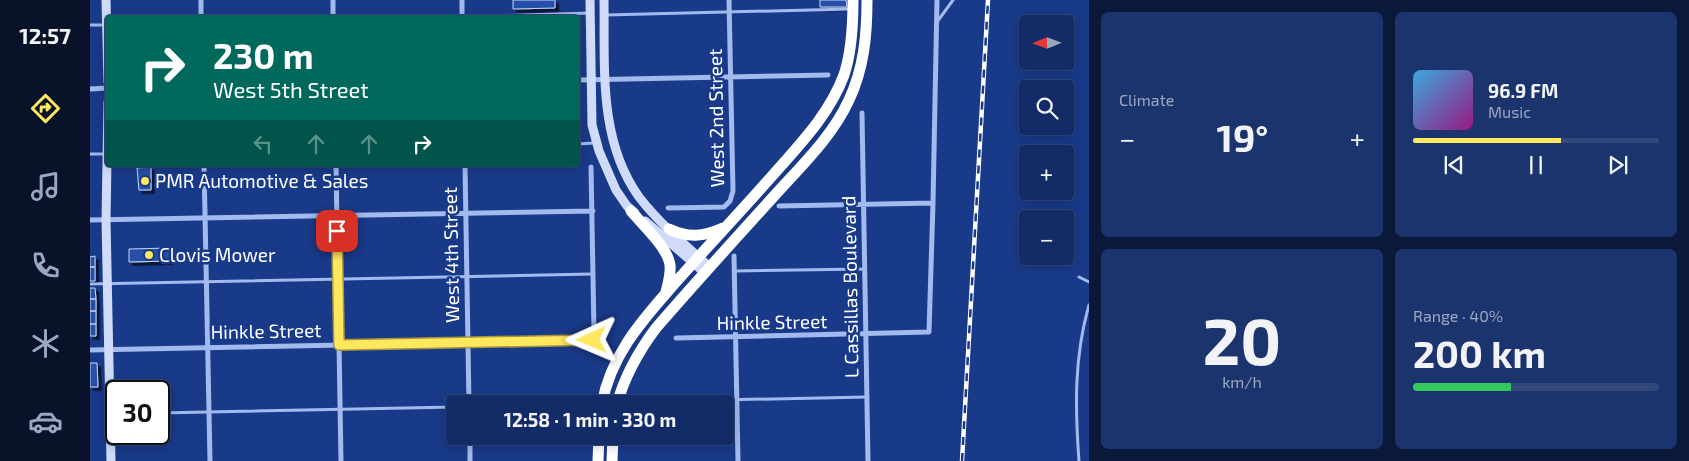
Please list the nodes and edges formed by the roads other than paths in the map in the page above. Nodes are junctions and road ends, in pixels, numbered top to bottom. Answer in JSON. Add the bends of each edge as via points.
{"nodes":[{"id":1,"x":106,"y":0,"type":"edge"},
{"id":2,"x":201,"y":0,"type":"edge"},
{"id":3,"x":332,"y":0,"type":"edge"},
{"id":4,"x":462,"y":0,"type":"edge"},
{"id":5,"x":590,"y":0,"type":"edge"},
{"id":6,"x":604,"y":0,"type":"edge"},
{"id":7,"x":729,"y":0,"type":"edge"},
{"id":8,"x":867,"y":0,"type":"edge"},
{"id":9,"x":937,"y":0,"type":"edge"},
{"id":10,"x":953,"y":0,"type":"edge"},
{"id":11,"x":853,"y":5,"type":"edge"},
{"id":12,"x":729,"y":13,"type":"junction"},
{"id":13,"x":590,"y":14,"type":"junction"},
{"id":14,"x":107,"y":15,"type":"edge"},
{"id":15,"x":201,"y":15,"type":"edge"},
{"id":16,"x":333,"y":15,"type":"edge"},
{"id":17,"x":462,"y":15,"type":"edge"},
{"id":18,"x":547,"y":15,"type":"edge"},
{"id":19,"x":604,"y":15,"type":"junction"},
{"id":20,"x":936,"y":22,"type":"junction"},
{"id":21,"x":90,"y":25,"type":"edge"},
{"id":22,"x":105,"y":25,"type":"edge"},
{"id":23,"x":828,"y":76,"type":"dead end"},
{"id":24,"x":731,"y":77,"type":"junction"},
{"id":25,"x":580,"y":80,"type":"edge"},
{"id":26,"x":591,"y":80,"type":"junction"},
{"id":27,"x":606,"y":80,"type":"junction"},
{"id":28,"x":105,"y":88,"type":"edge"},
{"id":29,"x":90,"y":89,"type":"edge"},
{"id":30,"x":862,"y":113,"type":"dead end"},
{"id":31,"x":597,"y":143,"type":"junction"},
{"id":32,"x":580,"y":144,"type":"edge"},
{"id":33,"x":90,"y":154,"type":"edge"},
{"id":34,"x":105,"y":154,"type":"edge"},
{"id":35,"x":107,"y":167,"type":"edge"},
{"id":36,"x":204,"y":167,"type":"edge"},
{"id":37,"x":336,"y":167,"type":"edge"},
{"id":38,"x":465,"y":167,"type":"edge"},
{"id":39,"x":591,"y":167,"type":"dead end"},
{"id":40,"x":933,"y":203,"type":"junction"},
{"id":41,"x":864,"y":204,"type":"junction"},
{"id":42,"x":779,"y":206,"type":"dead end"},
{"id":43,"x":668,"y":208,"type":"dead end"},
{"id":44,"x":631,"y":210,"type":"junction"},
{"id":45,"x":593,"y":211,"type":"junction"},
{"id":46,"x":466,"y":213,"type":"junction"},
{"id":47,"x":337,"y":216,"type":"junction"},
{"id":48,"x":205,"y":218,"type":"junction"},
{"id":49,"x":90,"y":220,"type":"edge"},
{"id":50,"x":106,"y":220,"type":"junction"},
{"id":51,"x":726,"y":226,"type":"junction"},
{"id":52,"x":669,"y":229,"type":"junction"},
{"id":53,"x":734,"y":256,"type":"dead end"},
{"id":54,"x":696,"y":260,"type":"junction"},
{"id":55,"x":865,"y":269,"type":"junction"},
{"id":56,"x":707,"y":270,"type":"junction"},
{"id":57,"x":735,"y":271,"type":"junction"},
{"id":58,"x":593,"y":274,"type":"junction"},
{"id":59,"x":467,"y":275,"type":"junction"},
{"id":60,"x":1079,"y":277,"type":"dead end"},
{"id":61,"x":338,"y":278,"type":"junction"},
{"id":62,"x":206,"y":281,"type":"junction"},
{"id":63,"x":1089,"y":282,"type":"edge"},
{"id":64,"x":90,"y":284,"type":"edge"},
{"id":65,"x":107,"y":284,"type":"junction"},
{"id":66,"x":665,"y":294,"type":"junction"},
{"id":67,"x":1089,"y":305,"type":"edge"},
{"id":68,"x":866,"y":335,"type":"junction"},
{"id":69,"x":676,"y":338,"type":"dead end"},
{"id":70,"x":736,"y":338,"type":"junction"},
{"id":71,"x":468,"y":343,"type":"junction"},
{"id":72,"x":339,"y":345,"type":"junction"},
{"id":73,"x":208,"y":348,"type":"junction"},
{"id":74,"x":109,"y":349,"type":"junction"},
{"id":75,"x":90,"y":350,"type":"edge"},
{"id":76,"x":111,"y":380,"type":"edge"},
{"id":77,"x":469,"y":395,"type":"edge"},
{"id":78,"x":605,"y":395,"type":"edge"},
{"id":79,"x":620,"y":395,"type":"edge"},
{"id":80,"x":867,"y":397,"type":"junction"},
{"id":81,"x":734,"y":400,"type":"edge"},
{"id":82,"x":737,"y":400,"type":"junction"},
{"id":83,"x":446,"y":407,"type":"edge"},
{"id":84,"x":340,"y":410,"type":"junction"},
{"id":85,"x":170,"y":413,"type":"edge"},
{"id":86,"x":209,"y":413,"type":"junction"},
{"id":87,"x":112,"y":445,"type":"edge"},
{"id":88,"x":470,"y":445,"type":"edge"},
{"id":89,"x":599,"y":445,"type":"edge"},
{"id":90,"x":613,"y":445,"type":"edge"},
{"id":91,"x":111,"y":461,"type":"edge"},
{"id":92,"x":210,"y":461,"type":"edge"},
{"id":93,"x":341,"y":461,"type":"edge"},
{"id":94,"x":470,"y":461,"type":"edge"},
{"id":95,"x":598,"y":461,"type":"edge"},
{"id":96,"x":612,"y":461,"type":"edge"},
{"id":97,"x":738,"y":461,"type":"edge"},
{"id":98,"x":868,"y":461,"type":"edge"},
{"id":99,"x":1079,"y":461,"type":"edge"}],
"edges":[{"from":1,"to":14,"type":"main road"},
{"from":2,"to":15,"type":"street"},
{"from":3,"to":16,"type":"street"},
{"from":4,"to":17,"type":"street"},
{"from":5,"to":13,"type":"main road"},
{"from":6,"to":19,"type":"main road"},
{"from":7,"to":12,"type":"street","name":"West 2nd Street"},
{"from":8,"to":56,"type":"highway","via":[[863,58],[855,87],[835,125]]},
{"from":9,"to":20,"type":"street"},
{"from":10,"to":20,"type":"lane"},
{"from":11,"to":12,"type":"lane"},
{"from":11,"to":51,"type":"highway","via":[[849,53],[830,104],[810,133]]},
{"from":12,"to":19,"type":"lane"},
{"from":12,"to":24,"type":"street","name":"West 2nd Street"},
{"from":13,"to":18,"type":"lane"},
{"from":13,"to":26,"type":"main road"},
{"from":19,"to":27,"type":"main road"},
{"from":20,"to":40,"type":"street"},
{"from":21,"to":22,"type":"lane"},
{"from":23,"to":24,"type":"street"},
{"from":24,"to":27,"type":"street"},
{"from":24,"to":43,"type":"street","name":"West 2nd Street","via":[[733,191],[730,201],[724,207]]},
{"from":25,"to":26,"type":"street"},
{"from":26,"to":27,"type":"street"},
{"from":26,"to":31,"type":"main road","via":[[592,125]]},
{"from":27,"to":52,"type":"main road","via":[[609,125],[618,156],[639,196]]},
{"from":28,"to":29,"type":"street"},
{"from":30,"to":41,"type":"street","name":"L Cassillas Boulevard"},
{"from":31,"to":32,"type":"lane"},
{"from":31,"to":44,"type":"main road","via":[[616,190]]},
{"from":33,"to":34,"type":"lane"},
{"from":35,"to":50,"type":"main road"},
{"from":36,"to":48,"type":"street"},
{"from":37,"to":47,"type":"street"},
{"from":38,"to":46,"type":"street","name":"West 4th Street"},
{"from":39,"to":45,"type":"street"},
{"from":40,"to":41,"type":"street"},
{"from":40,"to":68,"type":"street","name":"Hinkle Street","via":[[929,332]]},
{"from":41,"to":42,"type":"street"},
{"from":41,"to":55,"type":"street","name":"L Cassillas Boulevard"},
{"from":44,"to":54,"type":"main road"},
{"from":44,"to":66,"type":"highway","via":[[668,257],[670,271]]},
{"from":45,"to":46,"type":"street"},
{"from":45,"to":58,"type":"street"},
{"from":46,"to":47,"type":"street"},
{"from":46,"to":59,"type":"street","name":"West 4th Street"},
{"from":47,"to":48,"type":"street"},
{"from":47,"to":61,"type":"street"},
{"from":48,"to":50,"type":"street"},
{"from":48,"to":62,"type":"street"},
{"from":49,"to":50,"type":"street"},
{"from":50,"to":65,"type":"main road"},
{"from":51,"to":52,"type":"highway","via":[[700,236],[682,235]]},
{"from":51,"to":54,"type":"highway"},
{"from":52,"to":54,"type":"main road"},
{"from":53,"to":57,"type":"street"},
{"from":54,"to":56,"type":"main road"},
{"from":54,"to":66,"type":"highway"},
{"from":55,"to":57,"type":"lane"},
{"from":55,"to":68,"type":"street","name":"L Cassillas Boulevard"},
{"from":56,"to":79,"type":"highway","via":[[642,347],[627,374]]},
{"from":57,"to":70,"type":"street"},
{"from":58,"to":59,"type":"lane"},
{"from":58,"to":71,"type":"street","name":"Hinkle Street","via":[[592,340]]},
{"from":59,"to":61,"type":"lane"},
{"from":59,"to":71,"type":"street","name":"West 4th Street"},
{"from":60,"to":63,"type":"lane"},
{"from":61,"to":62,"type":"lane"},
{"from":61,"to":72,"type":"street"},
{"from":62,"to":65,"type":"lane"},
{"from":62,"to":73,"type":"street"},
{"from":64,"to":65,"type":"lane"},
{"from":65,"to":74,"type":"main road"},
{"from":66,"to":78,"type":"highway","via":[[619,354]]},
{"from":67,"to":99,"type":"lane","via":[[1078,364],[1076,414]]},
{"from":68,"to":70,"type":"street","name":"Hinkle Street"},
{"from":68,"to":80,"type":"street","name":"L Cassillas Boulevard"},
{"from":69,"to":70,"type":"street","name":"Hinkle Street"},
{"from":70,"to":82,"type":"street"},
{"from":71,"to":72,"type":"street","name":"Hinkle Street"},
{"from":71,"to":77,"type":"street","name":"West 4th Street"},
{"from":72,"to":73,"type":"street","name":"Hinkle Street"},
{"from":72,"to":84,"type":"street"},
{"from":73,"to":74,"type":"street","name":"Hinkle Street"},
{"from":73,"to":86,"type":"street"},
{"from":74,"to":75,"type":"street","name":"Hinkle Street"},
{"from":74,"to":76,"type":"main road"},
{"from":80,"to":82,"type":"lane"},
{"from":80,"to":98,"type":"street","name":"L Cassillas Boulevard"},
{"from":81,"to":82,"type":"lane"},
{"from":82,"to":97,"type":"street"},
{"from":83,"to":84,"type":"lane"},
{"from":84,"to":86,"type":"lane"},
{"from":84,"to":93,"type":"street"},
{"from":85,"to":86,"type":"lane"},
{"from":86,"to":92,"type":"street"},
{"from":87,"to":91,"type":"main road"},
{"from":88,"to":94,"type":"street"},
{"from":89,"to":95,"type":"highway"},
{"from":90,"to":96,"type":"highway"}]}
